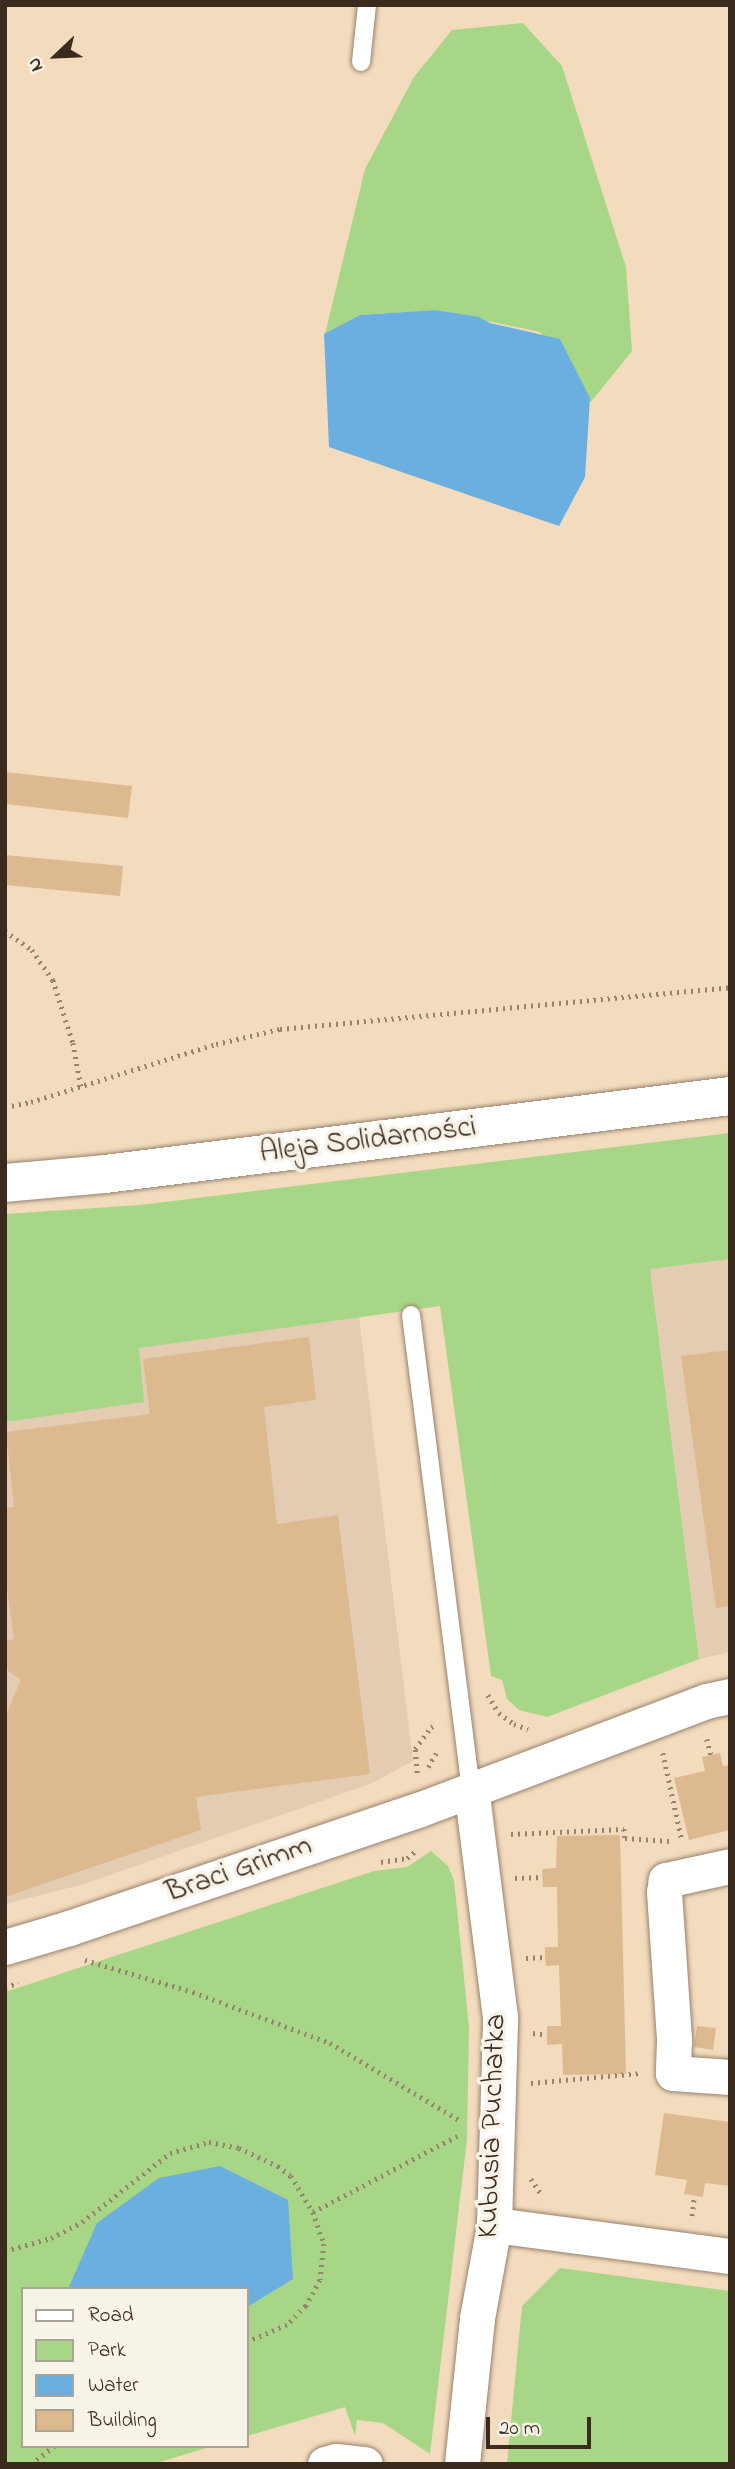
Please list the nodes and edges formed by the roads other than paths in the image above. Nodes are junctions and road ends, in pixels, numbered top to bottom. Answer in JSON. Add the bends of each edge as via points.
{"nodes":[{"id":1,"x":367,"y":5,"type":"edge"},
{"id":2,"x":361,"y":62,"type":"dead end"},
{"id":3,"x":730,"y":1096,"type":"edge"},
{"id":4,"x":5,"y":1183,"type":"edge"},
{"id":5,"x":411,"y":1315,"type":"dead end"},
{"id":6,"x":730,"y":1696,"type":"edge"},
{"id":7,"x":471,"y":1789,"type":"junction"},
{"id":8,"x":730,"y":1866,"type":"edge"},
{"id":9,"x":5,"y":1947,"type":"edge"},
{"id":10,"x":730,"y":2077,"type":"edge"},
{"id":11,"x":494,"y":2225,"type":"junction"},
{"id":12,"x":730,"y":2256,"type":"edge"},
{"id":13,"x":325,"y":2464,"type":"edge"},
{"id":14,"x":365,"y":2464,"type":"edge"},
{"id":15,"x":462,"y":2464,"type":"edge"}],
"edges":[{"from":1,"to":2,"type":"lane"},
{"from":3,"to":4,"type":"main road","name":"Aleja Solidarności"},
{"from":5,"to":7,"type":"lane"},
{"from":6,"to":7,"type":"street","name":"Braci Grimm"},
{"from":7,"to":9,"type":"street","name":"Braci Grimm"},
{"from":7,"to":11,"type":"street","name":"Kubusia Puchatka","via":[[500,2017]]},
{"from":8,"to":10,"type":"street","via":[[666,1880],[664,1892],[673,2073]]},
{"from":11,"to":12,"type":"street"},
{"from":11,"to":15,"type":"street","name":"Kubusia Puchatka","via":[[477,2318]]},
{"from":13,"to":14,"type":"street","via":[[336,2460]]}]}
